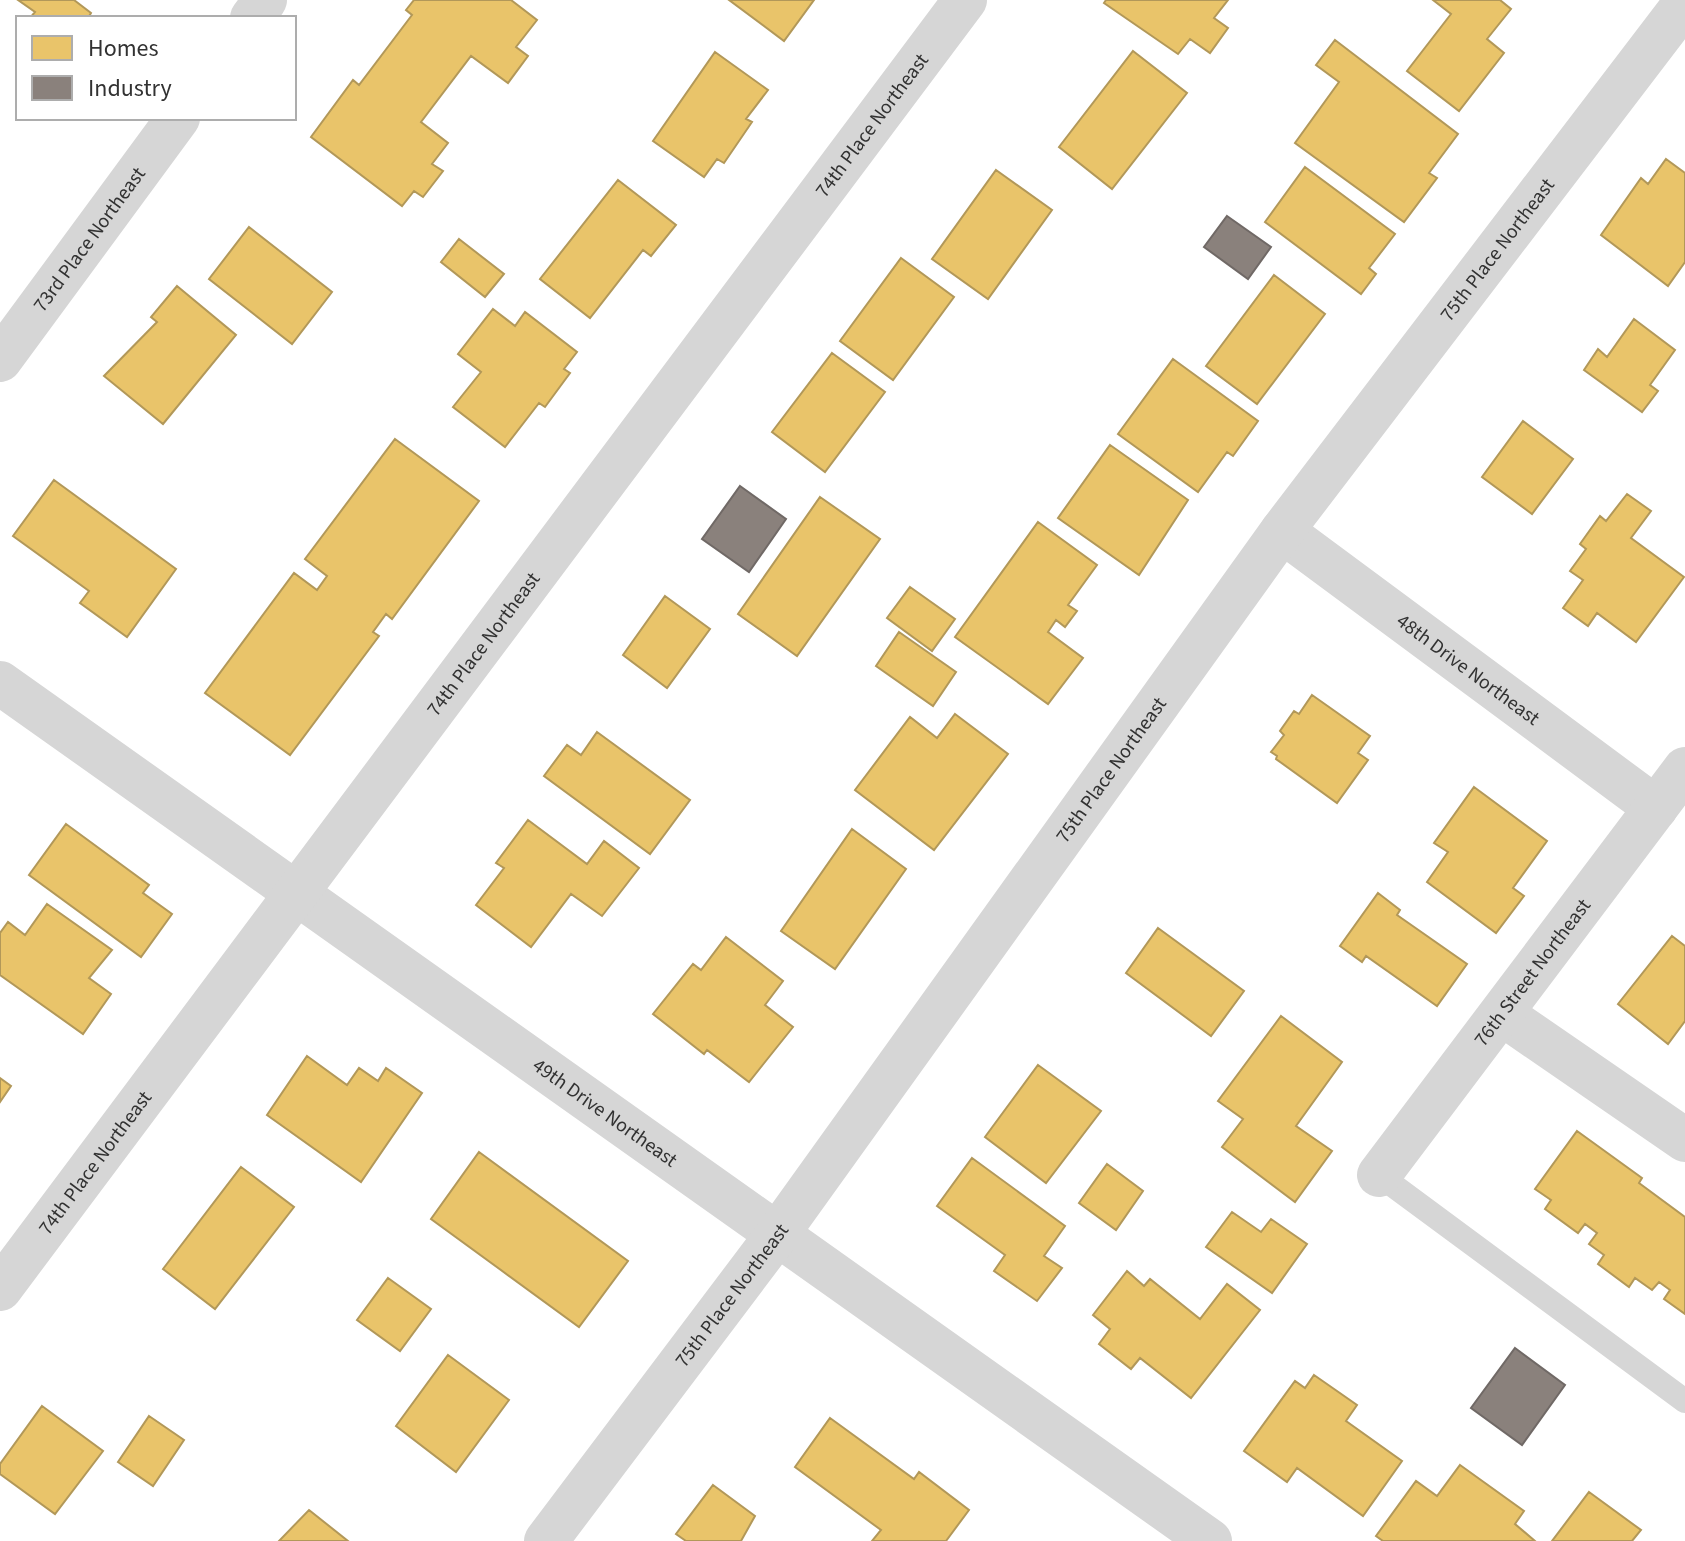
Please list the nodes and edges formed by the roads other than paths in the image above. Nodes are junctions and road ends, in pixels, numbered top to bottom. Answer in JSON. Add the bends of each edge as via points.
{"nodes":[{"id":1,"x":965,"y":0,"type":"edge"},
{"id":2,"x":1685,"y":3,"type":"edge"},
{"id":3,"x":177,"y":120,"type":"edge"},
{"id":4,"x":0,"y":360,"type":"edge"},
{"id":5,"x":1282,"y":531,"type":"junction"},
{"id":6,"x":0,"y":683,"type":"edge"},
{"id":7,"x":1685,"y":769,"type":"edge"},
{"id":8,"x":1656,"y":808,"type":"junction"},
{"id":9,"x":298,"y":894,"type":"junction"},
{"id":10,"x":1502,"y":1014,"type":"junction"},
{"id":11,"x":1685,"y":1140,"type":"edge"},
{"id":12,"x":1379,"y":1175,"type":"joint"},
{"id":13,"x":776,"y":1236,"type":"junction"},
{"id":14,"x":0,"y":1289,"type":"edge"},
{"id":15,"x":1685,"y":1401,"type":"edge"},
{"id":16,"x":546,"y":1541,"type":"edge"},
{"id":17,"x":1210,"y":1541,"type":"edge"}],
"edges":[{"from":1,"to":9,"type":"street","name":"74th Place Northeast"},
{"from":2,"to":5,"type":"street","name":"75th Place Northeast"},
{"from":3,"to":4,"type":"street","name":"73rd Place Northeast"},
{"from":5,"to":8,"type":"street","name":"48th Drive Northeast"},
{"from":5,"to":13,"type":"street","name":"75th Place Northeast"},
{"from":6,"to":9,"type":"street","name":"49th Drive Northeast"},
{"from":7,"to":8,"type":"street","name":"76th Street Northeast"},
{"from":8,"to":10,"type":"street","name":"76th Street Northeast"},
{"from":9,"to":13,"type":"street","name":"49th Drive Northeast"},
{"from":9,"to":14,"type":"street","name":"74th Place Northeast"},
{"from":10,"to":11,"type":"street"},
{"from":10,"to":12,"type":"street","name":"76th Street Northeast"},
{"from":12,"to":15,"type":"lane"},
{"from":13,"to":16,"type":"street","name":"75th Place Northeast"},
{"from":13,"to":17,"type":"street","name":"49th Drive Northeast"}]}
